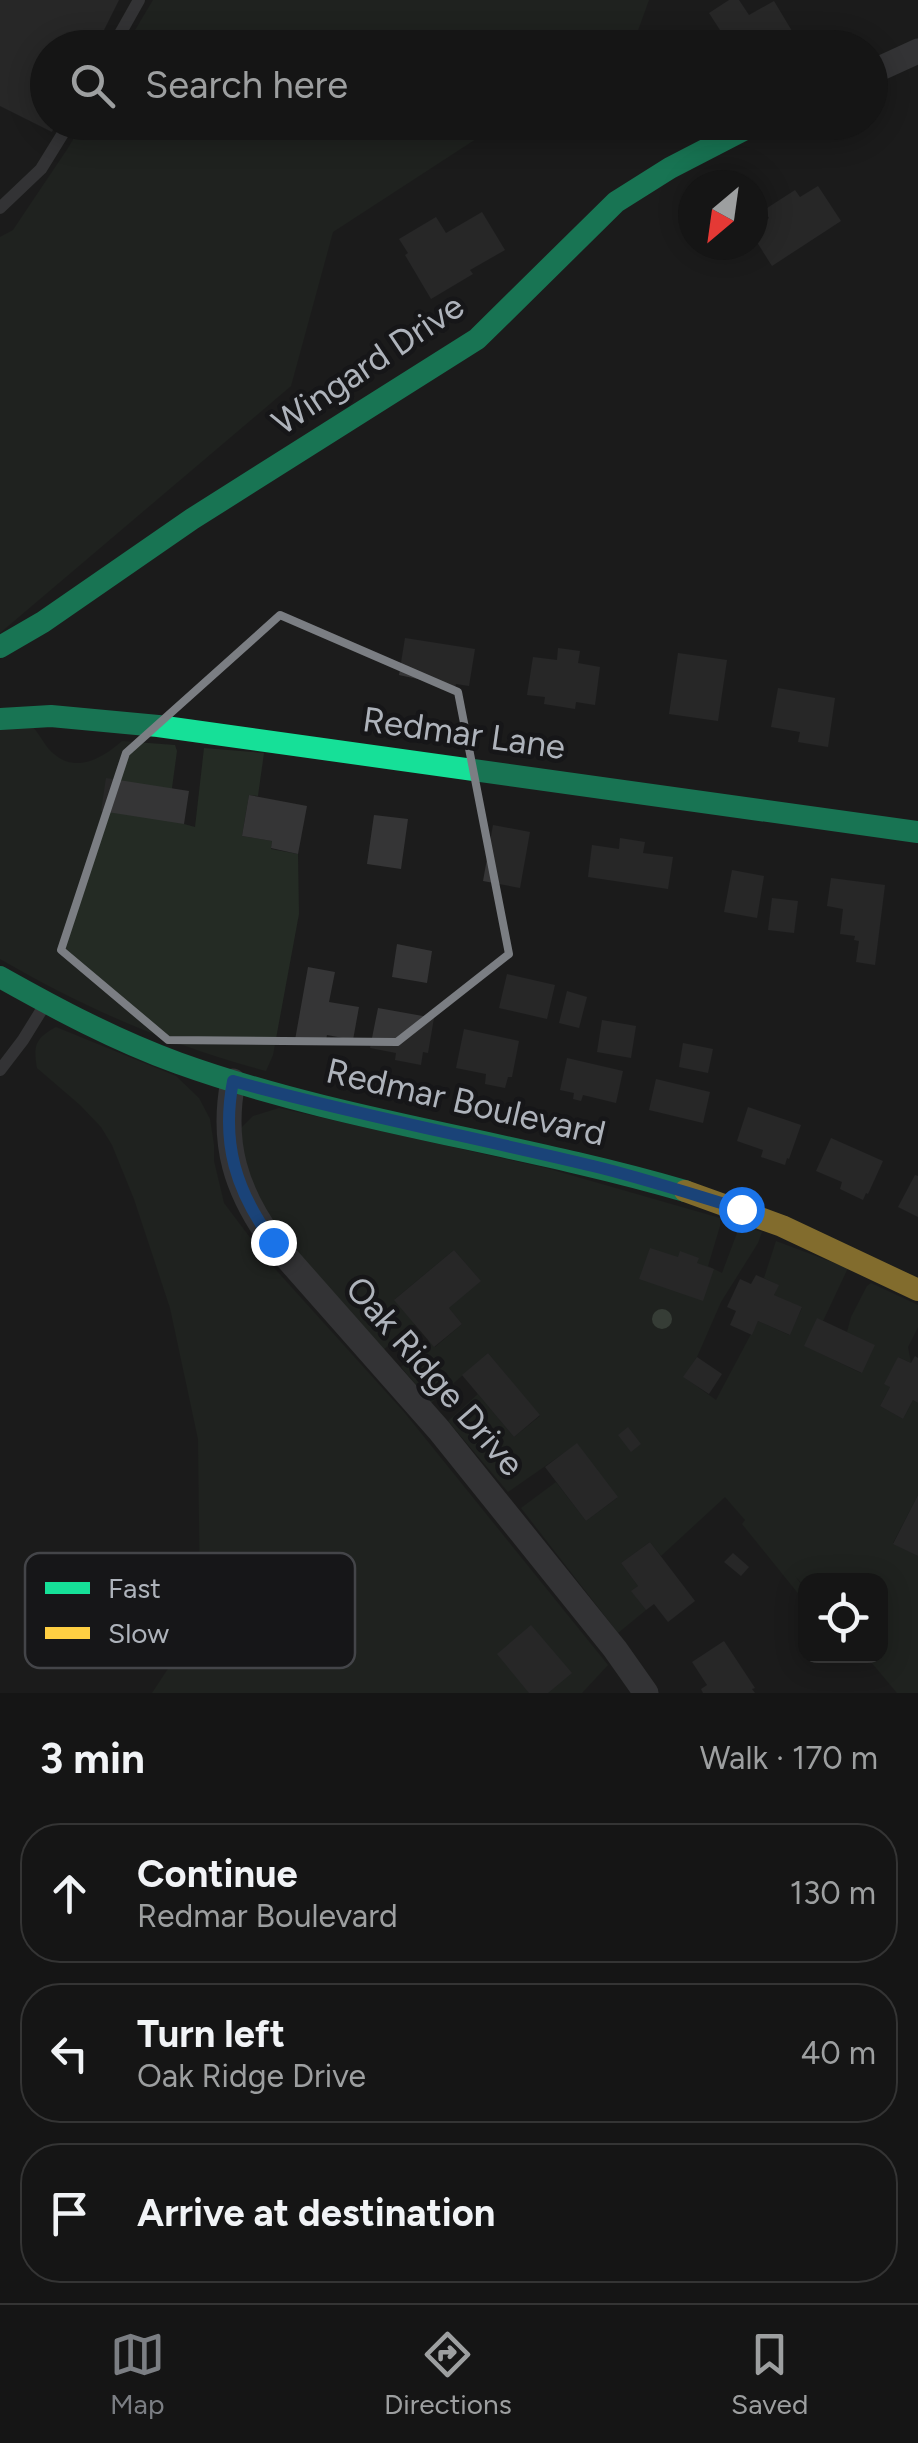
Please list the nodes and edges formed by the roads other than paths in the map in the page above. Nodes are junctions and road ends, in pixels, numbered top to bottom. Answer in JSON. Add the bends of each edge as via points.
{"nodes":[{"id":1,"x":139,"y":0,"type":"edge"},
{"id":2,"x":122,"y":30,"type":"edge"},
{"id":3,"x":918,"y":51,"type":"edge"},
{"id":4,"x":888,"y":65,"type":"edge"},
{"id":5,"x":59,"y":140,"type":"edge"},
{"id":6,"x":724,"y":140,"type":"edge"},
{"id":7,"x":0,"y":208,"type":"edge"},
{"id":8,"x":0,"y":647,"type":"edge"},
{"id":9,"x":0,"y":719,"type":"edge"},
{"id":10,"x":918,"y":832,"type":"edge"},
{"id":11,"x":0,"y":977,"type":"edge"},
{"id":12,"x":46,"y":1004,"type":"junction"},
{"id":13,"x":0,"y":1070,"type":"edge"},
{"id":14,"x":233,"y":1081,"type":"junction"},
{"id":15,"x":918,"y":1290,"type":"edge"},
{"id":16,"x":646,"y":1693,"type":"edge"}],
"edges":[{"from":1,"to":2,"type":"lane"},
{"from":3,"to":4,"type":"street"},
{"from":5,"to":7,"type":"lane","via":[[41,169]]},
{"from":6,"to":8,"type":"street","name":"Wingard Drive","via":[[616,202],[477,340]]},
{"from":9,"to":10,"type":"street","name":"Redmar Lane","via":[[51,716],[158,726]]},
{"from":11,"to":12,"type":"street","name":"Redmar Boulevard"},
{"from":12,"to":13,"type":"lane"},
{"from":12,"to":14,"type":"street","name":"Redmar Boulevard"},
{"from":14,"to":15,"type":"street","name":"Redmar Boulevard","via":[[693,1193],[788,1228]]},
{"from":14,"to":16,"type":"street","name":"Oak Ridge Drive","via":[[230,1144],[256,1218],[439,1430]]}]}
